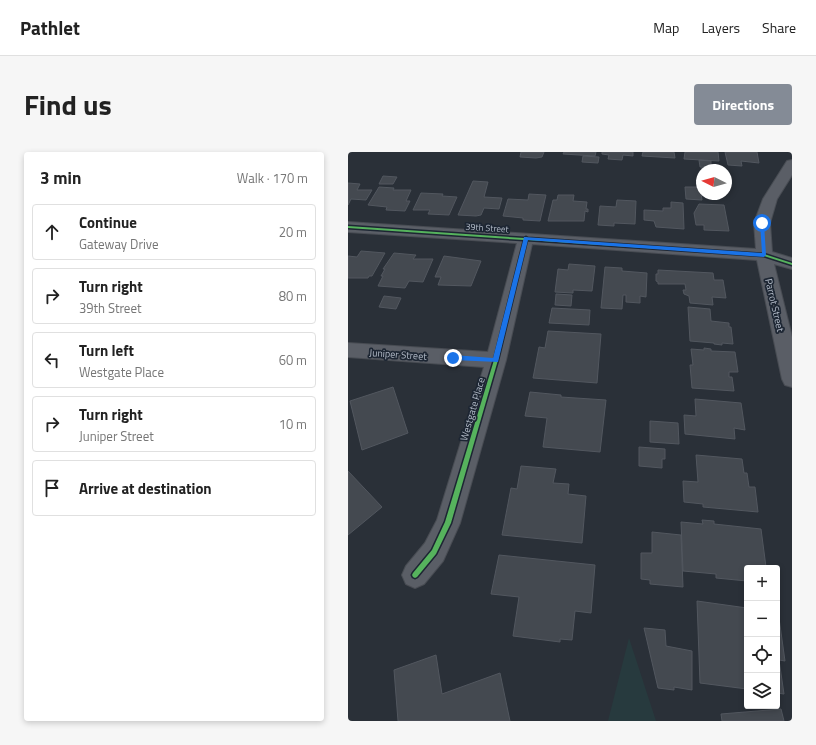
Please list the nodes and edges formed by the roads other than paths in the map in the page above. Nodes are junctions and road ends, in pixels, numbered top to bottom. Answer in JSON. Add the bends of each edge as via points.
{"nodes":[{"id":1,"x":792,"y":164,"type":"edge"},
{"id":2,"x":348,"y":227,"type":"edge"},
{"id":3,"x":526,"y":238,"type":"junction"},
{"id":4,"x":764,"y":255,"type":"junction"},
{"id":5,"x":792,"y":264,"type":"edge"},
{"id":6,"x":348,"y":350,"type":"edge"},
{"id":7,"x":496,"y":360,"type":"junction"},
{"id":8,"x":792,"y":379,"type":"edge"},
{"id":9,"x":415,"y":575,"type":"dead end"}],
"edges":[{"from":1,"to":4,"type":"street","name":"Parrot Street","via":[[770,199],[762,223]]},
{"from":2,"to":3,"type":"street","name":"39th Street"},
{"from":3,"to":4,"type":"street","name":"39th Street"},
{"from":3,"to":7,"type":"street","name":"Westgate Place"},
{"from":4,"to":5,"type":"street","name":"39th Street"},
{"from":4,"to":8,"type":"street","name":"Parrot Street"},
{"from":6,"to":7,"type":"street","name":"Juniper Street"},
{"from":7,"to":9,"type":"street","name":"Westgate Place","via":[[448,523],[434,552]]}]}
